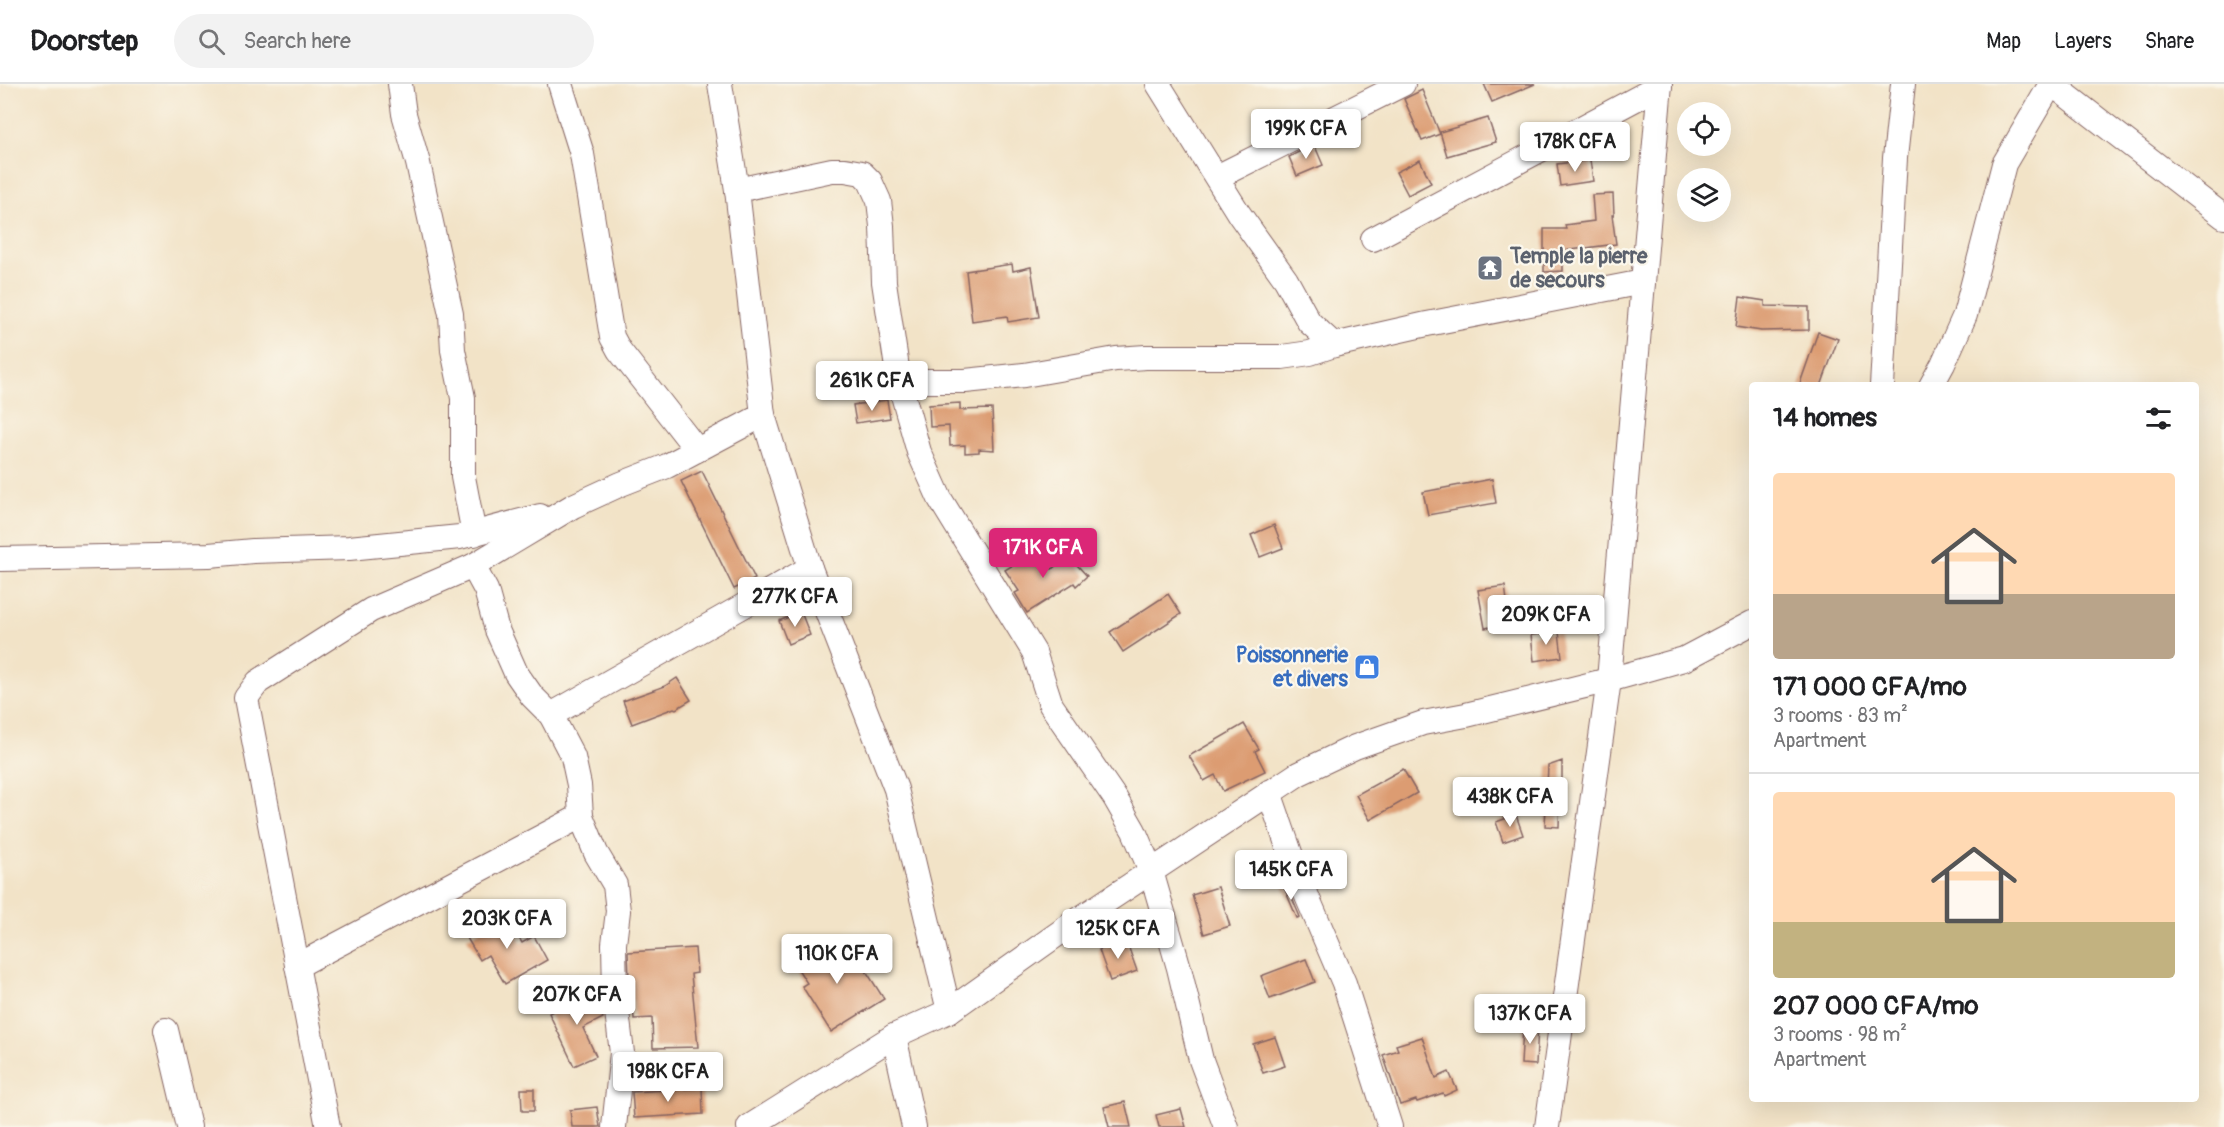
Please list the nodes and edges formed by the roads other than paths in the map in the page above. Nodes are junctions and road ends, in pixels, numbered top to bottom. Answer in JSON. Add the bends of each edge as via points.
{"nodes":[{"id":1,"x":400,"y":84,"type":"edge"},
{"id":2,"x":405,"y":84,"type":"edge"},
{"id":3,"x":560,"y":84,"type":"edge"},
{"id":4,"x":720,"y":84,"type":"edge"},
{"id":5,"x":1158,"y":84,"type":"edge"},
{"id":6,"x":1403,"y":84,"type":"edge"},
{"id":7,"x":1904,"y":84,"type":"edge"},
{"id":8,"x":2051,"y":84,"type":"edge"},
{"id":9,"x":1660,"y":85,"type":"edge"},
{"id":10,"x":1217,"y":177,"type":"junction"},
{"id":11,"x":737,"y":190,"type":"junction"},
{"id":12,"x":2224,"y":217,"type":"edge"},
{"id":13,"x":1373,"y":239,"type":"dead end"},
{"id":14,"x":1643,"y":282,"type":"junction"},
{"id":15,"x":1334,"y":345,"type":"junction"},
{"id":16,"x":898,"y":381,"type":"junction"},
{"id":17,"x":1882,"y":382,"type":"edge"},
{"id":18,"x":1932,"y":382,"type":"edge"},
{"id":19,"x":763,"y":415,"type":"junction"},
{"id":20,"x":698,"y":450,"type":"junction"},
{"id":21,"x":573,"y":506,"type":"junction"},
{"id":22,"x":474,"y":534,"type":"junction"},
{"id":23,"x":0,"y":559,"type":"edge"},
{"id":24,"x":473,"y":566,"type":"junction"},
{"id":25,"x":810,"y":568,"type":"junction"},
{"id":26,"x":1749,"y":624,"type":"edge"},
{"id":27,"x":1609,"y":680,"type":"junction"},
{"id":28,"x":551,"y":714,"type":"junction"},
{"id":29,"x":1269,"y":792,"type":"junction"},
{"id":30,"x":581,"y":816,"type":"junction"},
{"id":31,"x":1152,"y":871,"type":"junction"},
{"id":32,"x":297,"y":966,"type":"junction"},
{"id":33,"x":949,"y":1011,"type":"junction"},
{"id":34,"x":166,"y":1030,"type":"dead end"},
{"id":35,"x":894,"y":1036,"type":"junction"},
{"id":36,"x":189,"y":1127,"type":"edge"},
{"id":37,"x":328,"y":1127,"type":"edge"},
{"id":38,"x":614,"y":1127,"type":"edge"},
{"id":39,"x":749,"y":1127,"type":"edge"},
{"id":40,"x":914,"y":1127,"type":"edge"},
{"id":41,"x":1226,"y":1127,"type":"edge"},
{"id":42,"x":1390,"y":1127,"type":"edge"},
{"id":43,"x":1547,"y":1127,"type":"edge"}],
"edges":[{"from":1,"to":2,"type":"street"},
{"from":1,"to":22,"type":"street","via":[[451,314],[453,350],[463,398],[463,477]]},
{"from":3,"to":20,"type":"street","via":[[582,154],[612,337]]},
{"from":4,"to":11,"type":"street"},
{"from":5,"to":10,"type":"street"},
{"from":6,"to":10,"type":"street"},
{"from":7,"to":17,"type":"street","via":[[1895,159]]},
{"from":8,"to":12,"type":"street"},
{"from":8,"to":18,"type":"street","via":[[2004,164],[1965,315]]},
{"from":9,"to":13,"type":"street"},
{"from":9,"to":14,"type":"street"},
{"from":10,"to":15,"type":"street","via":[[1286,280],[1309,322]]},
{"from":11,"to":16,"type":"street","via":[[832,170],[862,173],[870,181],[879,201],[884,282]]},
{"from":11,"to":19,"type":"street"},
{"from":14,"to":15,"type":"street"},
{"from":14,"to":27,"type":"street"},
{"from":15,"to":16,"type":"street","via":[[1282,357],[1136,357],[965,381]]},
{"from":16,"to":31,"type":"street","via":[[919,452],[940,499],[1034,652],[1051,705],[1115,798]]},
{"from":19,"to":20,"type":"street"},
{"from":19,"to":25,"type":"street"},
{"from":20,"to":21,"type":"street"},
{"from":21,"to":22,"type":"street"},
{"from":21,"to":24,"type":"street"},
{"from":22,"to":23,"type":"street","via":[[317,550]]},
{"from":24,"to":28,"type":"street","via":[[486,590],[497,630],[516,674]]},
{"from":24,"to":32,"type":"street","via":[[371,610],[258,682],[246,698]]},
{"from":25,"to":28,"type":"street"},
{"from":25,"to":33,"type":"street","via":[[896,789]]},
{"from":26,"to":27,"type":"street","via":[[1684,659]]},
{"from":27,"to":29,"type":"street","via":[[1423,723],[1355,747]]},
{"from":27,"to":43,"type":"street"},
{"from":28,"to":30,"type":"street","via":[[573,757]]},
{"from":29,"to":31,"type":"street"},
{"from":29,"to":42,"type":"street","via":[[1297,873],[1344,983]]},
{"from":30,"to":32,"type":"street"},
{"from":30,"to":38,"type":"street","via":[[615,885],[618,911],[615,995],[622,1053]]},
{"from":31,"to":33,"type":"street"},
{"from":31,"to":41,"type":"street","via":[[1201,1060]]},
{"from":32,"to":37,"type":"street"},
{"from":33,"to":35,"type":"street"},
{"from":34,"to":36,"type":"street"},
{"from":35,"to":39,"type":"street"},
{"from":35,"to":40,"type":"street"}]}
